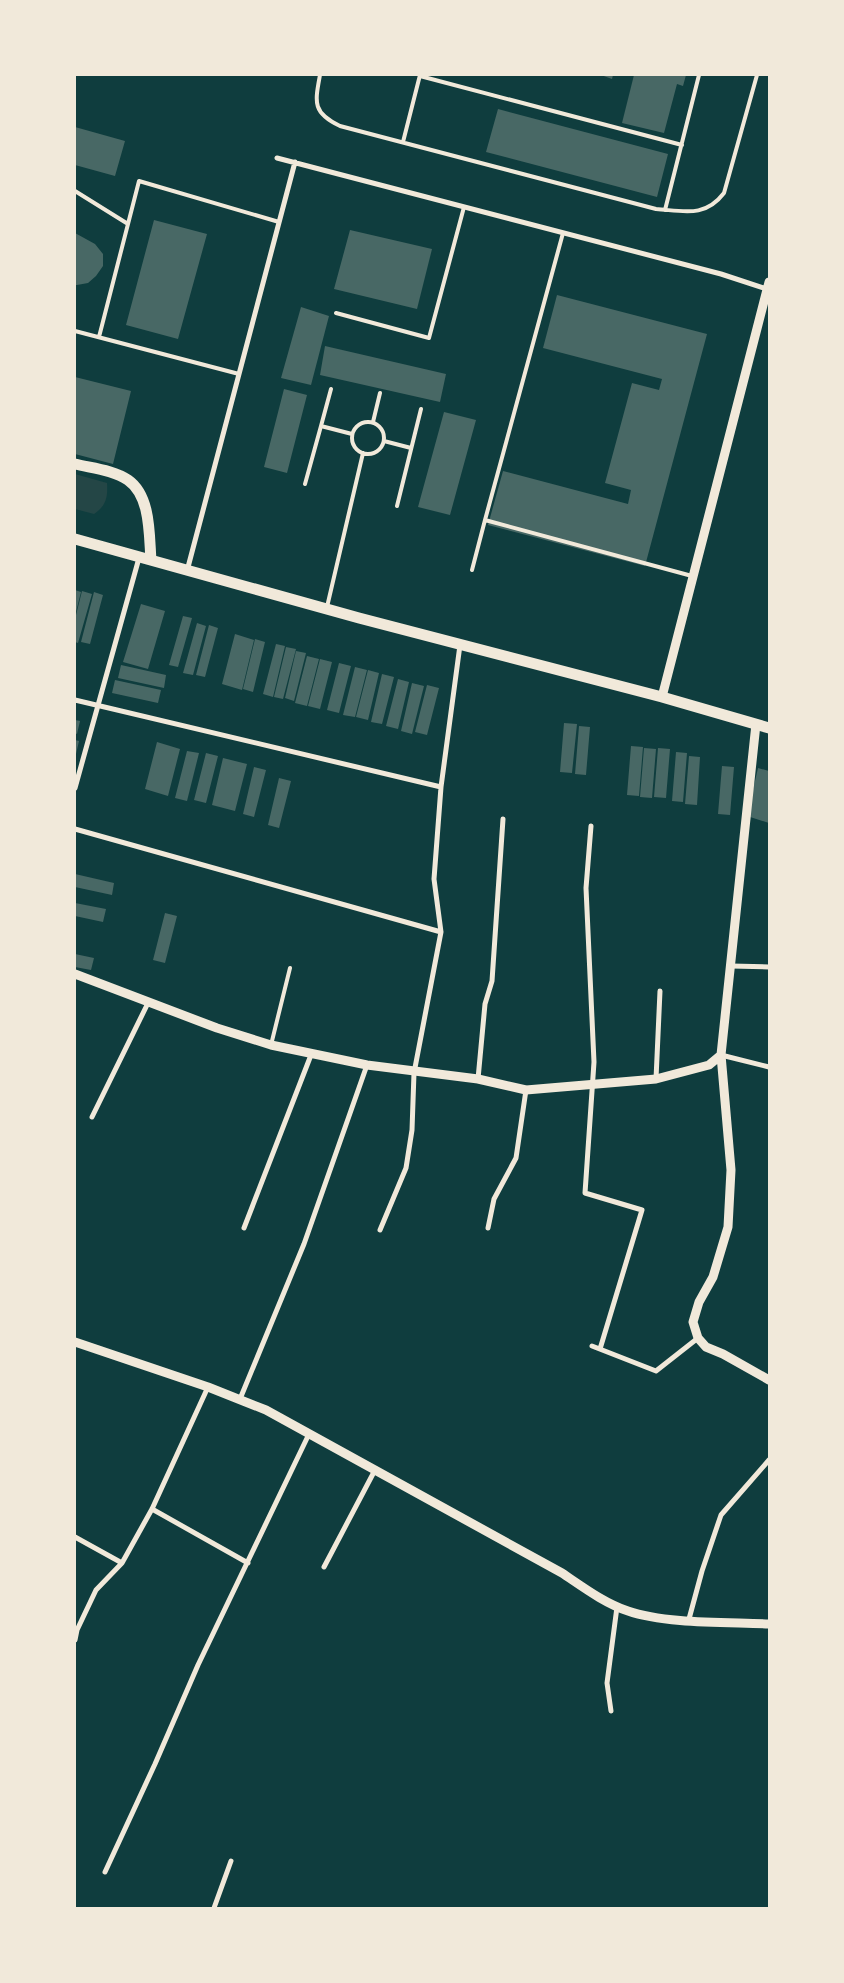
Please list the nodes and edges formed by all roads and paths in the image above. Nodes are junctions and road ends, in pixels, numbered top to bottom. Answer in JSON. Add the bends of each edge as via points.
{"nodes":[{"id":1,"x":320,"y":75,"type":"edge"},
{"id":2,"x":699,"y":75,"type":"edge"},
{"id":3,"x":757,"y":75,"type":"edge"},
{"id":4,"x":420,"y":76,"type":"edge"},
{"id":5,"x":403,"y":142,"type":"junction"},
{"id":6,"x":682,"y":145,"type":"junction"},
{"id":7,"x":277,"y":158,"type":"dead end"},
{"id":8,"x":295,"y":162,"type":"junction"},
{"id":9,"x":75,"y":191,"type":"edge"},
{"id":10,"x":464,"y":206,"type":"junction"},
{"id":11,"x":665,"y":210,"type":"junction"},
{"id":12,"x":279,"y":222,"type":"junction"},
{"id":13,"x":128,"y":224,"type":"junction"},
{"id":14,"x":563,"y":233,"type":"junction"},
{"id":15,"x":768,"y":285,"type":"edge"},
{"id":16,"x":336,"y":313,"type":"dead end"},
{"id":17,"x":75,"y":331,"type":"edge"},
{"id":18,"x":99,"y":337,"type":"junction"},
{"id":19,"x":239,"y":374,"type":"junction"},
{"id":20,"x":331,"y":389,"type":"dead end"},
{"id":21,"x":380,"y":393,"type":"dead end"},
{"id":22,"x":421,"y":409,"type":"dead end"},
{"id":23,"x":373,"y":422,"type":"junction"},
{"id":24,"x":321,"y":426,"type":"junction"},
{"id":25,"x":352,"y":434,"type":"junction"},
{"id":26,"x":384,"y":441,"type":"junction"},
{"id":27,"x":411,"y":448,"type":"junction"},
{"id":28,"x":363,"y":453,"type":"junction"},
{"id":29,"x":75,"y":464,"type":"edge"},
{"id":30,"x":305,"y":484,"type":"dead end"},
{"id":31,"x":397,"y":506,"type":"dead end"},
{"id":32,"x":485,"y":520,"type":"junction"},
{"id":33,"x":75,"y":540,"type":"edge"},
{"id":34,"x":139,"y":558,"type":"junction"},
{"id":35,"x":151,"y":560,"type":"junction"},
{"id":36,"x":472,"y":570,"type":"dead end"},
{"id":37,"x":187,"y":571,"type":"junction"},
{"id":38,"x":692,"y":576,"type":"junction"},
{"id":39,"x":327,"y":609,"type":"junction"},
{"id":40,"x":460,"y":642,"type":"junction"},
{"id":41,"x":662,"y":696,"type":"junction"},
{"id":42,"x":75,"y":700,"type":"edge"},
{"id":43,"x":98,"y":706,"type":"junction"},
{"id":44,"x":756,"y":724,"type":"junction"},
{"id":45,"x":769,"y":728,"type":"edge"},
{"id":46,"x":441,"y":787,"type":"junction"},
{"id":47,"x":75,"y":788,"type":"edge"},
{"id":48,"x":503,"y":819,"type":"dead end"},
{"id":49,"x":591,"y":826,"type":"dead end"},
{"id":50,"x":75,"y":829,"type":"edge"},
{"id":51,"x":441,"y":932,"type":"junction"},
{"id":52,"x":730,"y":966,"type":"junction"},
{"id":53,"x":769,"y":967,"type":"edge"},
{"id":54,"x":290,"y":968,"type":"dead end"},
{"id":55,"x":75,"y":974,"type":"edge"},
{"id":56,"x":660,"y":991,"type":"dead end"},
{"id":57,"x":148,"y":1003,"type":"junction"},
{"id":58,"x":271,"y":1045,"type":"junction"},
{"id":59,"x":311,"y":1055,"type":"junction"},
{"id":60,"x":721,"y":1055,"type":"junction"},
{"id":61,"x":367,"y":1066,"type":"junction"},
{"id":62,"x":769,"y":1067,"type":"edge"},
{"id":63,"x":414,"y":1073,"type":"junction"},
{"id":64,"x":478,"y":1079,"type":"junction"},
{"id":65,"x":656,"y":1079,"type":"junction"},
{"id":66,"x":592,"y":1083,"type":"junction"},
{"id":67,"x":526,"y":1090,"type":"junction"},
{"id":68,"x":92,"y":1117,"type":"dead end"},
{"id":69,"x":244,"y":1228,"type":"dead end"},
{"id":70,"x":488,"y":1228,"type":"dead end"},
{"id":71,"x":380,"y":1230,"type":"dead end"},
{"id":72,"x":698,"y":1338,"type":"junction"},
{"id":73,"x":75,"y":1342,"type":"edge"},
{"id":74,"x":592,"y":1346,"type":"dead end"},
{"id":75,"x":600,"y":1349,"type":"junction"},
{"id":76,"x":769,"y":1380,"type":"edge"},
{"id":77,"x":208,"y":1388,"type":"junction"},
{"id":78,"x":240,"y":1399,"type":"junction"},
{"id":79,"x":309,"y":1434,"type":"junction"},
{"id":80,"x":769,"y":1460,"type":"edge"},
{"id":81,"x":375,"y":1470,"type":"junction"},
{"id":82,"x":152,"y":1509,"type":"junction"},
{"id":83,"x":75,"y":1538,"type":"edge"},
{"id":84,"x":122,"y":1563,"type":"junction"},
{"id":85,"x":248,"y":1563,"type":"junction"},
{"id":86,"x":324,"y":1567,"type":"dead end"},
{"id":87,"x":618,"y":1606,"type":"junction"},
{"id":88,"x":689,"y":1619,"type":"junction"},
{"id":89,"x":769,"y":1624,"type":"edge"},
{"id":90,"x":75,"y":1640,"type":"edge"},
{"id":91,"x":611,"y":1711,"type":"dead end"},
{"id":92,"x":231,"y":1861,"type":"dead end"},
{"id":93,"x":104,"y":1872,"type":"dead end"},
{"id":94,"x":214,"y":1908,"type":"edge"}],
"edges":[{"from":1,"to":5,"type":"lane","via":[[316,99],[318,110],[326,119],[340,126]]},
{"from":2,"to":6,"type":"lane"},
{"from":3,"to":11,"type":"lane","via":[[724,193],[716,204],[704,210]]},
{"from":4,"to":5,"type":"lane"},
{"from":4,"to":6,"type":"lane"},
{"from":5,"to":11,"type":"lane"},
{"from":6,"to":11,"type":"lane"},
{"from":7,"to":8,"type":"street"},
{"from":8,"to":10,"type":"street"},
{"from":8,"to":12,"type":"street"},
{"from":9,"to":13,"type":"lane"},
{"from":10,"to":14,"type":"street"},
{"from":10,"to":16,"type":"lane","via":[[429,338]]},
{"from":12,"to":13,"type":"lane","via":[[139,181]]},
{"from":12,"to":19,"type":"street"},
{"from":13,"to":18,"type":"lane"},
{"from":14,"to":15,"type":"street"},
{"from":14,"to":32,"type":"lane"},
{"from":15,"to":38,"type":"street"},
{"from":17,"to":18,"type":"lane"},
{"from":18,"to":19,"type":"lane"},
{"from":19,"to":37,"type":"street"},
{"from":20,"to":24,"type":"lane"},
{"from":21,"to":23,"type":"lane"},
{"from":22,"to":27,"type":"lane"},
{"from":23,"to":25,"type":"lane","via":[[358,425]]},
{"from":23,"to":26,"type":"lane","via":[[381,428]]},
{"from":24,"to":25,"type":"lane"},
{"from":24,"to":30,"type":"lane"},
{"from":25,"to":28,"type":"lane","via":[[353,444]]},
{"from":26,"to":27,"type":"lane"},
{"from":26,"to":28,"type":"lane","via":[[376,451]]},
{"from":27,"to":31,"type":"lane"},
{"from":28,"to":39,"type":"lane"},
{"from":29,"to":35,"type":"highway","via":[[120,476],[134,485],[141,496],[147,520]]},
{"from":32,"to":36,"type":"lane"},
{"from":32,"to":38,"type":"lane"},
{"from":33,"to":34,"type":"highway"},
{"from":34,"to":35,"type":"highway"},
{"from":34,"to":43,"type":"street"},
{"from":35,"to":37,"type":"highway"},
{"from":37,"to":39,"type":"highway"},
{"from":38,"to":41,"type":"street"},
{"from":39,"to":40,"type":"highway"},
{"from":40,"to":41,"type":"highway"},
{"from":40,"to":46,"type":"street"},
{"from":41,"to":44,"type":"highway"},
{"from":42,"to":43,"type":"street"},
{"from":43,"to":46,"type":"street"},
{"from":43,"to":47,"type":"street"},
{"from":44,"to":45,"type":"highway"},
{"from":44,"to":52,"type":"street"},
{"from":46,"to":51,"type":"street","via":[[434,879]]},
{"from":48,"to":64,"type":"street","via":[[492,981],[485,1004]]},
{"from":49,"to":66,"type":"street","via":[[586,888],[594,1062]]},
{"from":50,"to":51,"type":"street"},
{"from":51,"to":63,"type":"street"},
{"from":52,"to":53,"type":"street"},
{"from":52,"to":60,"type":"street"},
{"from":54,"to":58,"type":"lane"},
{"from":55,"to":57,"type":"street"},
{"from":56,"to":65,"type":"street"},
{"from":57,"to":58,"type":"street"},
{"from":57,"to":68,"type":"street"},
{"from":58,"to":59,"type":"street"},
{"from":59,"to":61,"type":"street"},
{"from":59,"to":69,"type":"street"},
{"from":60,"to":62,"type":"street"},
{"from":60,"to":65,"type":"street","via":[[709,1065]]},
{"from":60,"to":72,"type":"street","via":[[731,1196],[728,1227],[713,1277],[699,1302],[693,1322]]},
{"from":61,"to":63,"type":"street"},
{"from":61,"to":78,"type":"street","via":[[304,1244]]},
{"from":63,"to":64,"type":"street"},
{"from":63,"to":71,"type":"street","via":[[412,1130],[406,1168]]},
{"from":64,"to":67,"type":"street"},
{"from":65,"to":66,"type":"street"},
{"from":66,"to":67,"type":"street"},
{"from":66,"to":75,"type":"street","via":[[585,1193],[642,1210]]},
{"from":67,"to":70,"type":"street","via":[[517,1153],[494,1199]]},
{"from":72,"to":75,"type":"street","via":[[656,1371]]},
{"from":72,"to":76,"type":"street","via":[[706,1347]]},
{"from":73,"to":77,"type":"street"},
{"from":74,"to":75,"type":"street"},
{"from":77,"to":78,"type":"street"},
{"from":77,"to":82,"type":"street"},
{"from":78,"to":79,"type":"street"},
{"from":79,"to":81,"type":"street"},
{"from":79,"to":85,"type":"street"},
{"from":80,"to":88,"type":"street","via":[[721,1515]]},
{"from":81,"to":86,"type":"street"},
{"from":81,"to":87,"type":"street"},
{"from":82,"to":84,"type":"street"},
{"from":82,"to":85,"type":"street"},
{"from":83,"to":84,"type":"street"},
{"from":84,"to":90,"type":"street","via":[[96,1590]]},
{"from":85,"to":93,"type":"street"},
{"from":87,"to":88,"type":"street","via":[[660,1618]]},
{"from":87,"to":91,"type":"street","via":[[607,1683]]},
{"from":88,"to":89,"type":"street"},
{"from":92,"to":94,"type":"street"}]}
